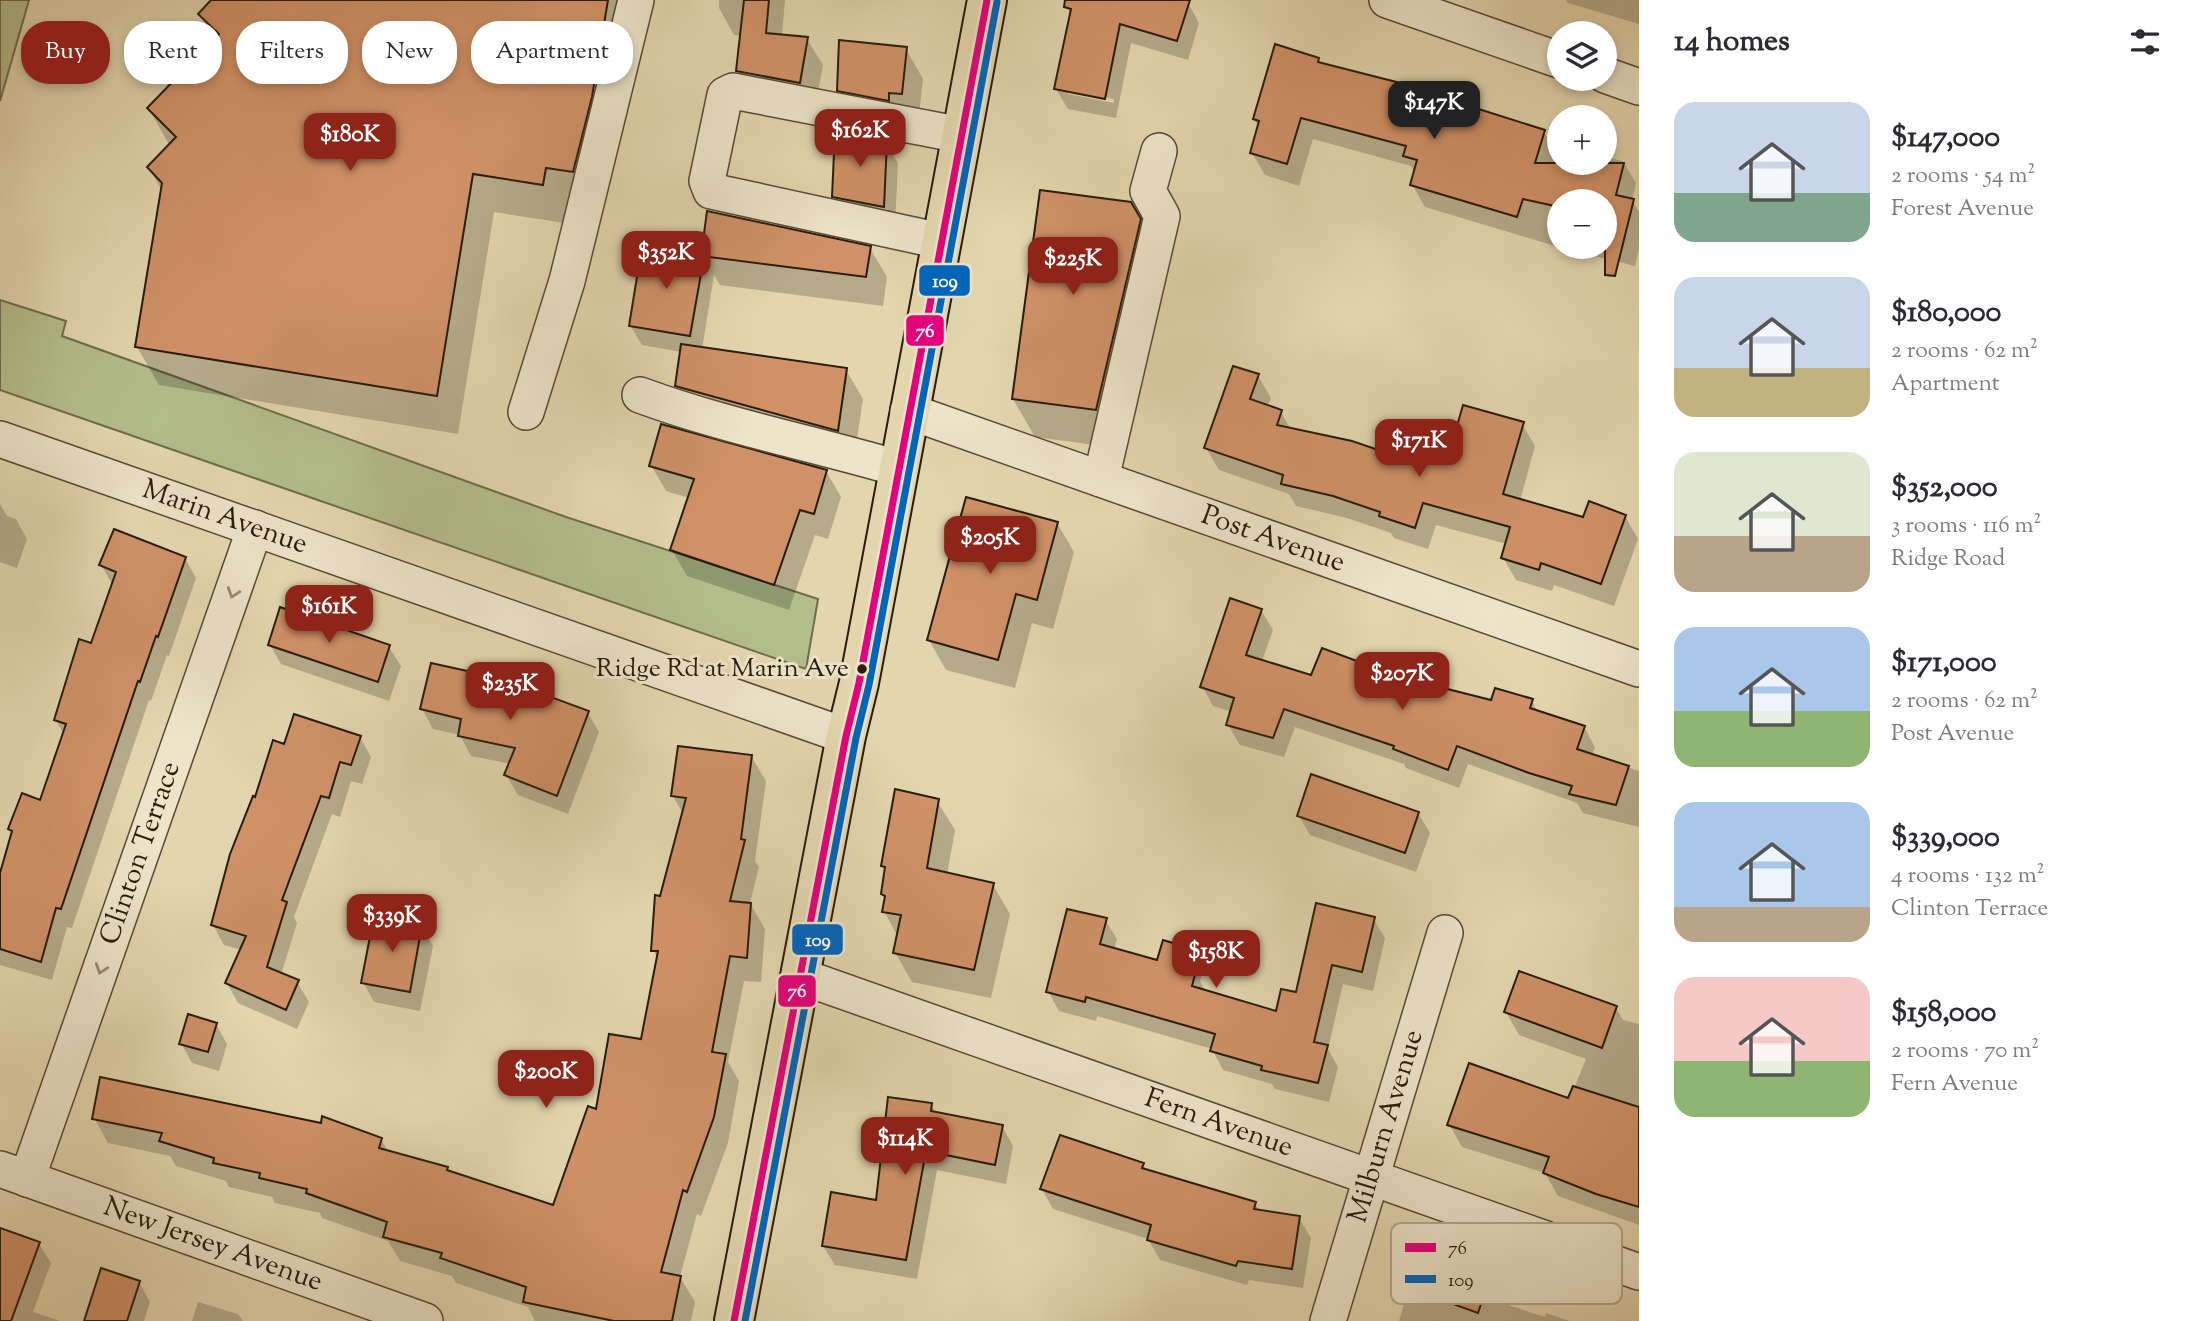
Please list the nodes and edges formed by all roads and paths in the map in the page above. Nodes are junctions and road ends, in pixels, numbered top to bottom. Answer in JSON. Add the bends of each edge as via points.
{"nodes":[{"id":1,"x":636,"y":0,"type":"edge"},
{"id":2,"x":987,"y":0,"type":"edge"},
{"id":3,"x":1387,"y":0,"type":"edge"},
{"id":4,"x":1547,"y":56,"type":"edge"},
{"id":5,"x":1617,"y":79,"type":"edge"},
{"id":6,"x":1639,"y":87,"type":"edge"},
{"id":7,"x":961,"y":135,"type":"junction"},
{"id":8,"x":1158,"y":151,"type":"dead end"},
{"id":9,"x":940,"y":242,"type":"junction"},
{"id":10,"x":640,"y":395,"type":"dead end"},
{"id":11,"x":908,"y":411,"type":"junction"},
{"id":12,"x":526,"y":412,"type":"dead end"},
{"id":13,"x":0,"y":439,"type":"edge"},
{"id":14,"x":897,"y":468,"type":"junction"},
{"id":15,"x":1101,"y":479,"type":"junction"},
{"id":16,"x":256,"y":528,"type":"junction"},
{"id":17,"x":1639,"y":669,"type":"edge"},
{"id":18,"x":846,"y":736,"type":"junction"},
{"id":19,"x":1445,"y":933,"type":"dead end"},
{"id":20,"x":800,"y":976,"type":"junction"},
{"id":21,"x":14,"y":1174,"type":"edge"},
{"id":22,"x":1371,"y":1177,"type":"junction"},
{"id":23,"x":1501,"y":1223,"type":"edge"},
{"id":24,"x":1622,"y":1266,"type":"edge"},
{"id":25,"x":1639,"y":1272,"type":"edge"},
{"id":26,"x":425,"y":1321,"type":"edge"},
{"id":27,"x":734,"y":1321,"type":"edge"},
{"id":28,"x":1328,"y":1321,"type":"edge"}],
"edges":[{"from":1,"to":12,"type":"street","via":[[567,281]]},
{"from":2,"to":7,"type":"main road"},
{"from":3,"to":4,"type":"street"},
{"from":5,"to":6,"type":"street"},
{"from":7,"to":9,"type":"main road"},
{"from":7,"to":9,"type":"street","via":[[733,91],[725,95],[707,181],[711,191]]},
{"from":8,"to":15,"type":"street","via":[[1148,191],[1162,216]]},
{"from":9,"to":11,"type":"main road"},
{"from":10,"to":14,"type":"street","via":[[747,430]]},
{"from":11,"to":14,"type":"main road"},
{"from":11,"to":15,"type":"street","name":"Post Avenue"},
{"from":13,"to":16,"type":"street","name":"Marin Avenue"},
{"from":14,"to":18,"type":"main road"},
{"from":15,"to":17,"type":"street","name":"Post Avenue"},
{"from":16,"to":18,"type":"street","name":"Marin Avenue"},
{"from":16,"to":21,"type":"street","name":"Clinton Terrace","one_way":true},
{"from":18,"to":20,"type":"main road"},
{"from":19,"to":22,"type":"street","name":"Milburn Avenue"},
{"from":20,"to":22,"type":"street","name":"Fern Avenue"},
{"from":20,"to":27,"type":"main road"},
{"from":21,"to":26,"type":"street","name":"New Jersey Avenue"},
{"from":22,"to":23,"type":"street","name":"Fern Avenue"},
{"from":22,"to":28,"type":"street","name":"Milburn Avenue"},
{"from":24,"to":25,"type":"street","name":"Fern Avenue"}]}
